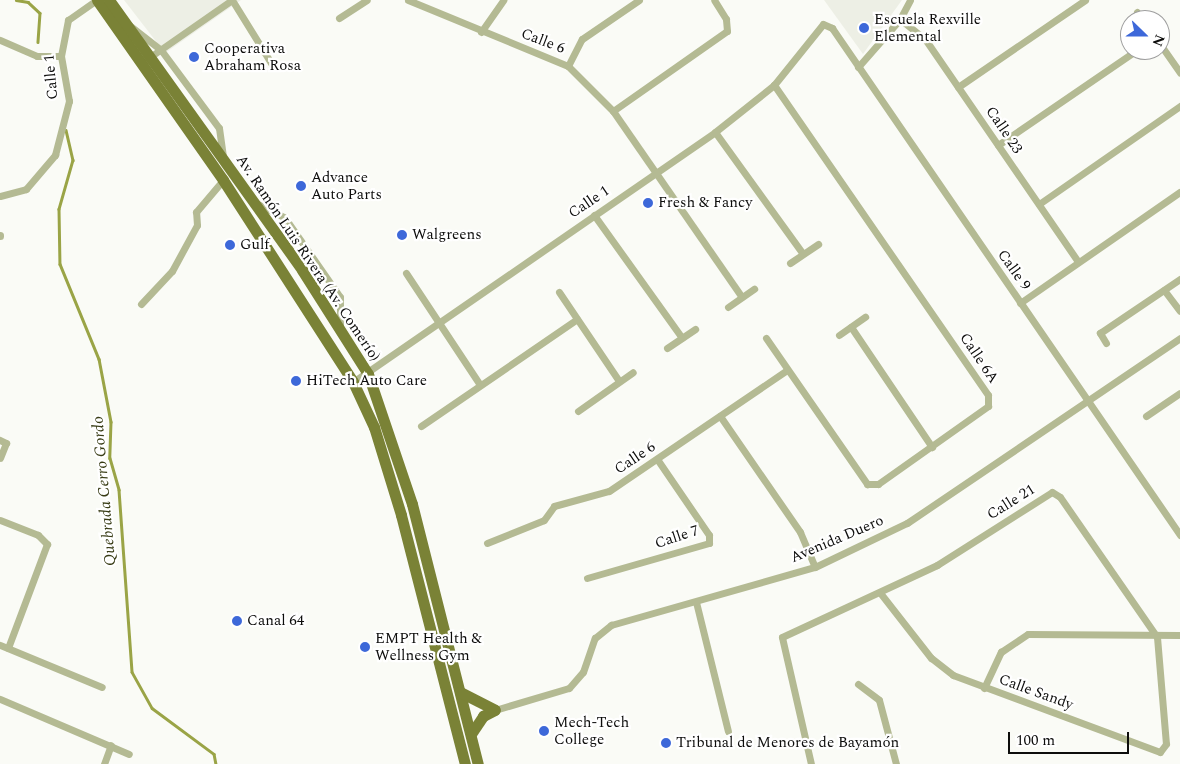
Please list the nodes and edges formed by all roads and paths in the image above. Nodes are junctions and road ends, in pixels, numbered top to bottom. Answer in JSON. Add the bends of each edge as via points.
{"nodes":[{"id":1,"x":97,"y":0,"type":"edge"},
{"id":2,"x":109,"y":0,"type":"edge"},
{"id":3,"x":232,"y":0,"type":"edge"},
{"id":4,"x":367,"y":0,"type":"edge"},
{"id":5,"x":408,"y":0,"type":"edge"},
{"id":6,"x":503,"y":0,"type":"edge"},
{"id":7,"x":639,"y":0,"type":"edge"},
{"id":8,"x":714,"y":0,"type":"edge"},
{"id":9,"x":910,"y":0,"type":"edge"},
{"id":10,"x":1085,"y":0,"type":"edge"},
{"id":11,"x":340,"y":18,"type":"dead end"},
{"id":12,"x":900,"y":20,"type":"junction"},
{"id":13,"x":823,"y":24,"type":"joint"},
{"id":14,"x":481,"y":32,"type":"junction"},
{"id":15,"x":0,"y":40,"type":"edge"},
{"id":16,"x":156,"y":53,"type":"junction"},
{"id":17,"x":61,"y":56,"type":"junction"},
{"id":18,"x":1170,"y":59,"type":"edge"},
{"id":19,"x":1122,"y":60,"type":"edge"},
{"id":20,"x":140,"y":64,"type":"junction"},
{"id":21,"x":273,"y":66,"type":"dead end"},
{"id":22,"x":568,"y":66,"type":"junction"},
{"id":23,"x":858,"y":67,"type":"junction"},
{"id":24,"x":1180,"y":74,"type":"edge"},
{"id":25,"x":774,"y":85,"type":"junction"},
{"id":26,"x":958,"y":87,"type":"junction"},
{"id":27,"x":1180,"y":106,"type":"edge"},
{"id":28,"x":613,"y":111,"type":"junction"},
{"id":29,"x":715,"y":132,"type":"junction"},
{"id":30,"x":998,"y":145,"type":"junction"},
{"id":31,"x":655,"y":173,"type":"junction"},
{"id":32,"x":223,"y":180,"type":"junction"},
{"id":33,"x":1180,"y":192,"type":"edge"},
{"id":34,"x":0,"y":196,"type":"edge"},
{"id":35,"x":254,"y":201,"type":"junction"},
{"id":36,"x":1039,"y":204,"type":"junction"},
{"id":37,"x":594,"y":215,"type":"junction"},
{"id":38,"x":818,"y":244,"type":"dead end"},
{"id":39,"x":803,"y":254,"type":"junction"},
{"id":40,"x":1078,"y":262,"type":"junction"},
{"id":41,"x":790,"y":263,"type":"dead end"},
{"id":42,"x":406,"y":273,"type":"dead end"},
{"id":43,"x":1180,"y":279,"type":"edge"},
{"id":44,"x":754,"y":289,"type":"dead end"},
{"id":45,"x":1164,"y":290,"type":"junction"},
{"id":46,"x":559,"y":292,"type":"dead end"},
{"id":47,"x":742,"y":297,"type":"junction"},
{"id":48,"x":1020,"y":303,"type":"junction"},
{"id":49,"x":141,"y":304,"type":"dead end"},
{"id":50,"x":728,"y":308,"type":"dead end"},
{"id":51,"x":1180,"y":311,"type":"edge"},
{"id":52,"x":865,"y":317,"type":"dead end"},
{"id":53,"x":577,"y":319,"type":"junction"},
{"id":54,"x":438,"y":322,"type":"junction"},
{"id":55,"x":851,"y":327,"type":"junction"},
{"id":56,"x":340,"y":329,"type":"junction"},
{"id":57,"x":695,"y":329,"type":"dead end"},
{"id":58,"x":839,"y":335,"type":"dead end"},
{"id":59,"x":682,"y":338,"type":"junction"},
{"id":60,"x":766,"y":338,"type":"dead end"},
{"id":61,"x":1180,"y":338,"type":"edge"},
{"id":62,"x":1106,"y":343,"type":"dead end"},
{"id":63,"x":668,"y":348,"type":"dead end"},
{"id":64,"x":788,"y":370,"type":"junction"},
{"id":65,"x":633,"y":372,"type":"dead end"},
{"id":66,"x":368,"y":374,"type":"junction"},
{"id":67,"x":619,"y":381,"type":"junction"},
{"id":68,"x":353,"y":382,"type":"junction"},
{"id":69,"x":480,"y":385,"type":"junction"},
{"id":70,"x":1180,"y":393,"type":"edge"},
{"id":71,"x":1088,"y":402,"type":"junction"},
{"id":72,"x":578,"y":411,"type":"dead end"},
{"id":73,"x":720,"y":416,"type":"junction"},
{"id":74,"x":1146,"y":416,"type":"dead end"},
{"id":75,"x":421,"y":426,"type":"dead end"},
{"id":76,"x":0,"y":440,"type":"edge"},
{"id":77,"x":932,"y":447,"type":"junction"},
{"id":78,"x":0,"y":458,"type":"edge"},
{"id":79,"x":657,"y":459,"type":"junction"},
{"id":80,"x":0,"y":520,"type":"edge"},
{"id":81,"x":1179,"y":532,"type":"edge"},
{"id":82,"x":487,"y":543,"type":"dead end"},
{"id":83,"x":815,"y":567,"type":"junction"},
{"id":84,"x":587,"y":578,"type":"dead end"},
{"id":85,"x":881,"y":594,"type":"junction"},
{"id":86,"x":696,"y":602,"type":"junction"},
{"id":87,"x":1180,"y":635,"type":"edge"},
{"id":88,"x":1157,"y":637,"type":"junction"},
{"id":89,"x":0,"y":645,"type":"edge"},
{"id":90,"x":8,"y":648,"type":"junction"},
{"id":91,"x":858,"y":684,"type":"dead end"},
{"id":92,"x":102,"y":687,"type":"dead end"},
{"id":93,"x":984,"y":688,"type":"junction"},
{"id":94,"x":460,"y":692,"type":"junction"},
{"id":95,"x":0,"y":699,"type":"edge"},
{"id":96,"x":495,"y":710,"type":"junction"},
{"id":97,"x":728,"y":731,"type":"dead end"},
{"id":98,"x":470,"y":734,"type":"junction"},
{"id":99,"x":112,"y":745,"type":"junction"},
{"id":100,"x":129,"y":754,"type":"dead end"},
{"id":101,"x":104,"y":764,"type":"edge"},
{"id":102,"x":465,"y":764,"type":"edge"},
{"id":103,"x":478,"y":764,"type":"edge"},
{"id":104,"x":812,"y":764,"type":"edge"},
{"id":105,"x":896,"y":764,"type":"edge"}],
"edges":[{"from":1,"to":17,"type":"street","name":"Calle 1","via":[[68,20]]},
{"from":1,"to":20,"type":"main road","name":"Av. Ramón Luis Rivera (Av. Comerío)"},
{"from":2,"to":16,"type":"main road","name":"Av. Ramón Luis Rivera (Av. Comerío)"},
{"from":3,"to":16,"type":"street"},
{"from":3,"to":21,"type":"street"},
{"from":4,"to":11,"type":"street"},
{"from":5,"to":14,"type":"street","name":"Calle 6"},
{"from":6,"to":14,"type":"street"},
{"from":7,"to":22,"type":"street","via":[[582,39]]},
{"from":8,"to":28,"type":"street","via":[[726,19],[726,31]]},
{"from":9,"to":12,"type":"street"},
{"from":10,"to":26,"type":"street"},
{"from":12,"to":23,"type":"street"},
{"from":12,"to":26,"type":"street","name":"Calle 23","via":[[925,39]]},
{"from":13,"to":23,"type":"street","name":"Calle 9","via":[[832,28]]},
{"from":13,"to":25,"type":"street","name":"Calle 1"},
{"from":14,"to":22,"type":"street","name":"Calle 6"},
{"from":15,"to":17,"type":"street","via":[[37,56]]},
{"from":16,"to":20,"type":"street"},
{"from":16,"to":35,"type":"main road","name":"Av. Ramón Luis Rivera (Av. Comerío)"},
{"from":17,"to":34,"type":"street","name":"Calle 1","via":[[69,101],[55,155],[26,189]]},
{"from":18,"to":24,"type":"street"},
{"from":19,"to":30,"type":"street"},
{"from":20,"to":32,"type":"main road","name":"Av. Ramón Luis Rivera (Av. Comerío)"},
{"from":22,"to":28,"type":"street","name":"Calle 6"},
{"from":23,"to":48,"type":"street","name":"Calle 9"},
{"from":25,"to":29,"type":"street","name":"Calle 1"},
{"from":25,"to":77,"type":"street","name":"Calle 6A","via":[[988,395],[988,406]]},
{"from":26,"to":30,"type":"street","name":"Calle 23"},
{"from":27,"to":36,"type":"street"},
{"from":28,"to":31,"type":"street","name":"Calle 6"},
{"from":29,"to":31,"type":"street","name":"Calle 1"},
{"from":29,"to":39,"type":"street"},
{"from":30,"to":36,"type":"street","name":"Calle 23"},
{"from":31,"to":37,"type":"street","name":"Calle 1"},
{"from":31,"to":47,"type":"street"},
{"from":32,"to":49,"type":"street","via":[[196,212],[197,225],[172,271]]},
{"from":32,"to":68,"type":"main road","name":"Av. Ramón Luis Rivera (Av. Comerío)"},
{"from":33,"to":40,"type":"street"},
{"from":35,"to":56,"type":"main road","name":"Av. Ramón Luis Rivera (Av. Comerío)"},
{"from":35,"to":56,"type":"street","via":[[285,218],[340,297]]},
{"from":36,"to":40,"type":"street","name":"Calle 23"},
{"from":37,"to":54,"type":"street","name":"Calle 1"},
{"from":37,"to":59,"type":"street"},
{"from":38,"to":39,"type":"street"},
{"from":39,"to":41,"type":"street"},
{"from":40,"to":48,"type":"street"},
{"from":42,"to":54,"type":"street"},
{"from":43,"to":45,"type":"street"},
{"from":44,"to":47,"type":"street"},
{"from":45,"to":51,"type":"street"},
{"from":45,"to":62,"type":"street","via":[[1100,333]]},
{"from":46,"to":53,"type":"street"},
{"from":47,"to":50,"type":"street"},
{"from":48,"to":71,"type":"street","name":"Calle 9"},
{"from":52,"to":55,"type":"street"},
{"from":53,"to":67,"type":"street"},
{"from":53,"to":69,"type":"street"},
{"from":54,"to":66,"type":"street","name":"Calle 1"},
{"from":54,"to":69,"type":"street"},
{"from":55,"to":58,"type":"street"},
{"from":55,"to":77,"type":"street"},
{"from":56,"to":66,"type":"main road","name":"Av. Ramón Luis Rivera (Av. Comerío)"},
{"from":57,"to":59,"type":"street"},
{"from":59,"to":63,"type":"street"},
{"from":60,"to":64,"type":"street","name":"Calle 6A"},
{"from":61,"to":71,"type":"street","name":"Avenida Duero"},
{"from":64,"to":73,"type":"street","name":"Calle 6"},
{"from":64,"to":77,"type":"street","name":"Calle 6A","via":[[867,484],[878,484]]},
{"from":65,"to":67,"type":"street"},
{"from":66,"to":68,"type":"street","name":"Calle 1"},
{"from":66,"to":94,"type":"main road","name":"Av. Ramón Luis Rivera (Av. Comerío)","via":[[412,504]]},
{"from":67,"to":72,"type":"street"},
{"from":68,"to":102,"type":"main road","name":"Av. Ramón Luis Rivera (Av. Comerío)","via":[[374,427],[399,509]]},
{"from":69,"to":75,"type":"street"},
{"from":70,"to":74,"type":"street"},
{"from":71,"to":81,"type":"street","name":"Calle 9"},
{"from":71,"to":83,"type":"street","name":"Avenida Duero","via":[[906,523]]},
{"from":73,"to":79,"type":"street","name":"Calle 6"},
{"from":73,"to":83,"type":"street","via":[[800,532]]},
{"from":76,"to":78,"type":"street","via":[[6,443]]},
{"from":79,"to":82,"type":"street","name":"Calle 6","via":[[609,491],[554,506],[544,520]]},
{"from":79,"to":84,"type":"street","name":"Calle 7","via":[[709,535],[710,543]]},
{"from":80,"to":90,"type":"street","via":[[38,535],[47,544]]},
{"from":83,"to":86,"type":"street","name":"Avenida Duero"},
{"from":85,"to":88,"type":"street","name":"Calle 21","via":[[937,565],[1052,492],[1060,497]]},
{"from":85,"to":93,"type":"street","name":"Calle Sandy","via":[[931,658],[953,675]]},
{"from":85,"to":104,"type":"street","via":[[782,637]]},
{"from":86,"to":96,"type":"street","name":"Avenida Duero","via":[[611,625],[595,638],[583,672],[569,688]]},
{"from":86,"to":97,"type":"street"},
{"from":87,"to":88,"type":"street"},
{"from":88,"to":93,"type":"street","via":[[1028,634],[1001,652]]},
{"from":88,"to":93,"type":"street","name":"Calle Sandy","via":[[1166,744],[1160,752]]},
{"from":89,"to":90,"type":"street"},
{"from":90,"to":92,"type":"street"},
{"from":91,"to":105,"type":"street","via":[[880,700]]},
{"from":94,"to":96,"type":"main road"},
{"from":94,"to":98,"type":"main road","name":"Av. Ramón Luis Rivera (Av. Comerío)"},
{"from":95,"to":99,"type":"street"},
{"from":96,"to":98,"type":"main road","via":[[483,716]]},
{"from":98,"to":103,"type":"main road","name":"Av. Ramón Luis Rivera (Av. Comerío)"},
{"from":99,"to":100,"type":"street"},
{"from":99,"to":101,"type":"street"}]}
